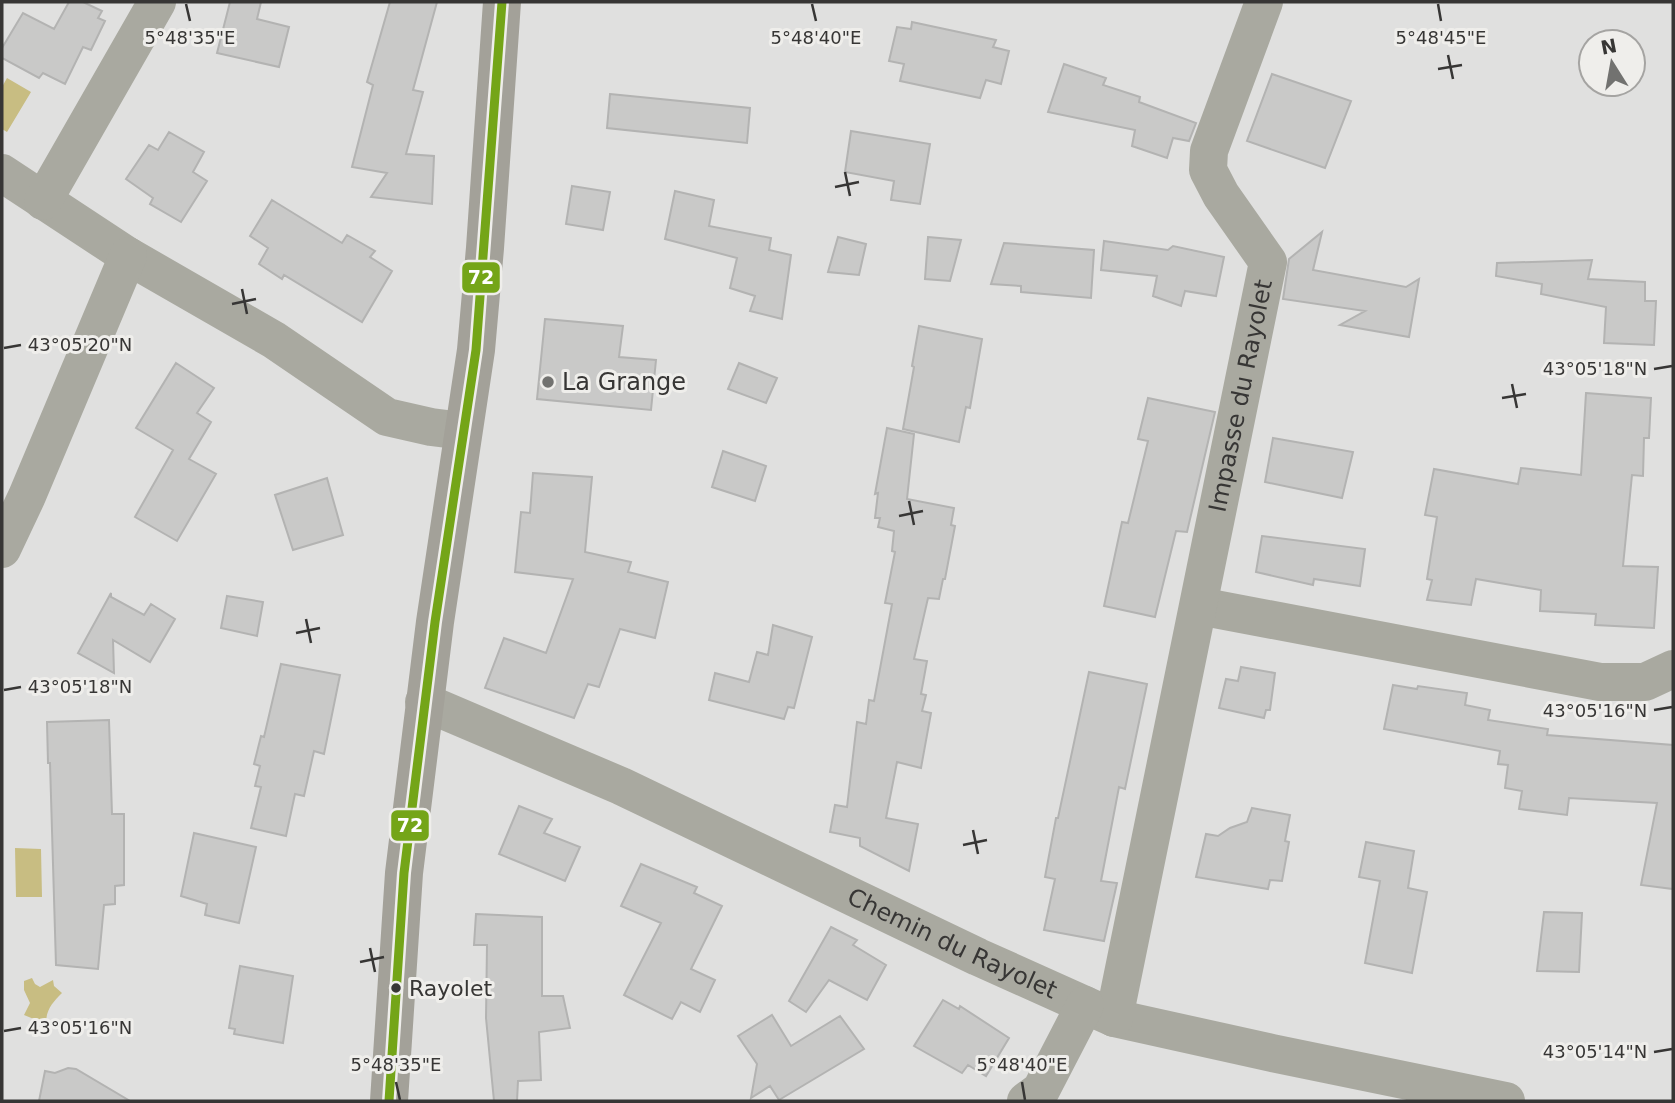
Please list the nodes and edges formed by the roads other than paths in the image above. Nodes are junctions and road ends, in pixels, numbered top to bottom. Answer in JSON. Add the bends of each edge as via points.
{"nodes":[{"id":1,"x":157,"y":2,"type":"edge"},
{"id":2,"x":502,"y":2,"type":"edge"},
{"id":3,"x":1264,"y":2,"type":"edge"},
{"id":4,"x":2,"y":173,"type":"edge"},
{"id":5,"x":43,"y":201,"type":"junction"},
{"id":6,"x":128,"y":256,"type":"junction"},
{"id":7,"x":463,"y":431,"type":"junction"},
{"id":8,"x":2,"y":548,"type":"edge"},
{"id":9,"x":1199,"y":606,"type":"junction"},
{"id":10,"x":1673,"y":669,"type":"edge"},
{"id":11,"x":424,"y":702,"type":"junction"},
{"id":12,"x":1100,"y":1012,"type":"junction"},
{"id":13,"x":389,"y":1101,"type":"edge"},
{"id":14,"x":1026,"y":1101,"type":"edge"},
{"id":15,"x":1506,"y":1101,"type":"edge"}],
"edges":[{"from":1,"to":5,"type":"street"},
{"from":2,"to":7,"type":"main road","via":[[476,350]]},
{"from":3,"to":9,"type":"street","name":"Impasse du Rayolet","via":[[1209,151],[1208,170],[1221,195],[1268,262]]},
{"from":4,"to":5,"type":"street"},
{"from":5,"to":6,"type":"street"},
{"from":6,"to":7,"type":"street","via":[[274,340],[387,417]]},
{"from":6,"to":8,"type":"street"},
{"from":7,"to":11,"type":"main road"},
{"from":9,"to":10,"type":"street","via":[[1600,682],[1645,682]]},
{"from":9,"to":12,"type":"street","name":"Impasse du Rayolet"},
{"from":11,"to":12,"type":"street","name":"Chemin du Rayolet","via":[[621,786]]},
{"from":11,"to":13,"type":"main road","via":[[404,873]]},
{"from":12,"to":14,"type":"street","name":"Impasse du Rayolet","via":[[1041,1090]]},
{"from":12,"to":15,"type":"street","name":"Chemin du Rayolet"}]}
